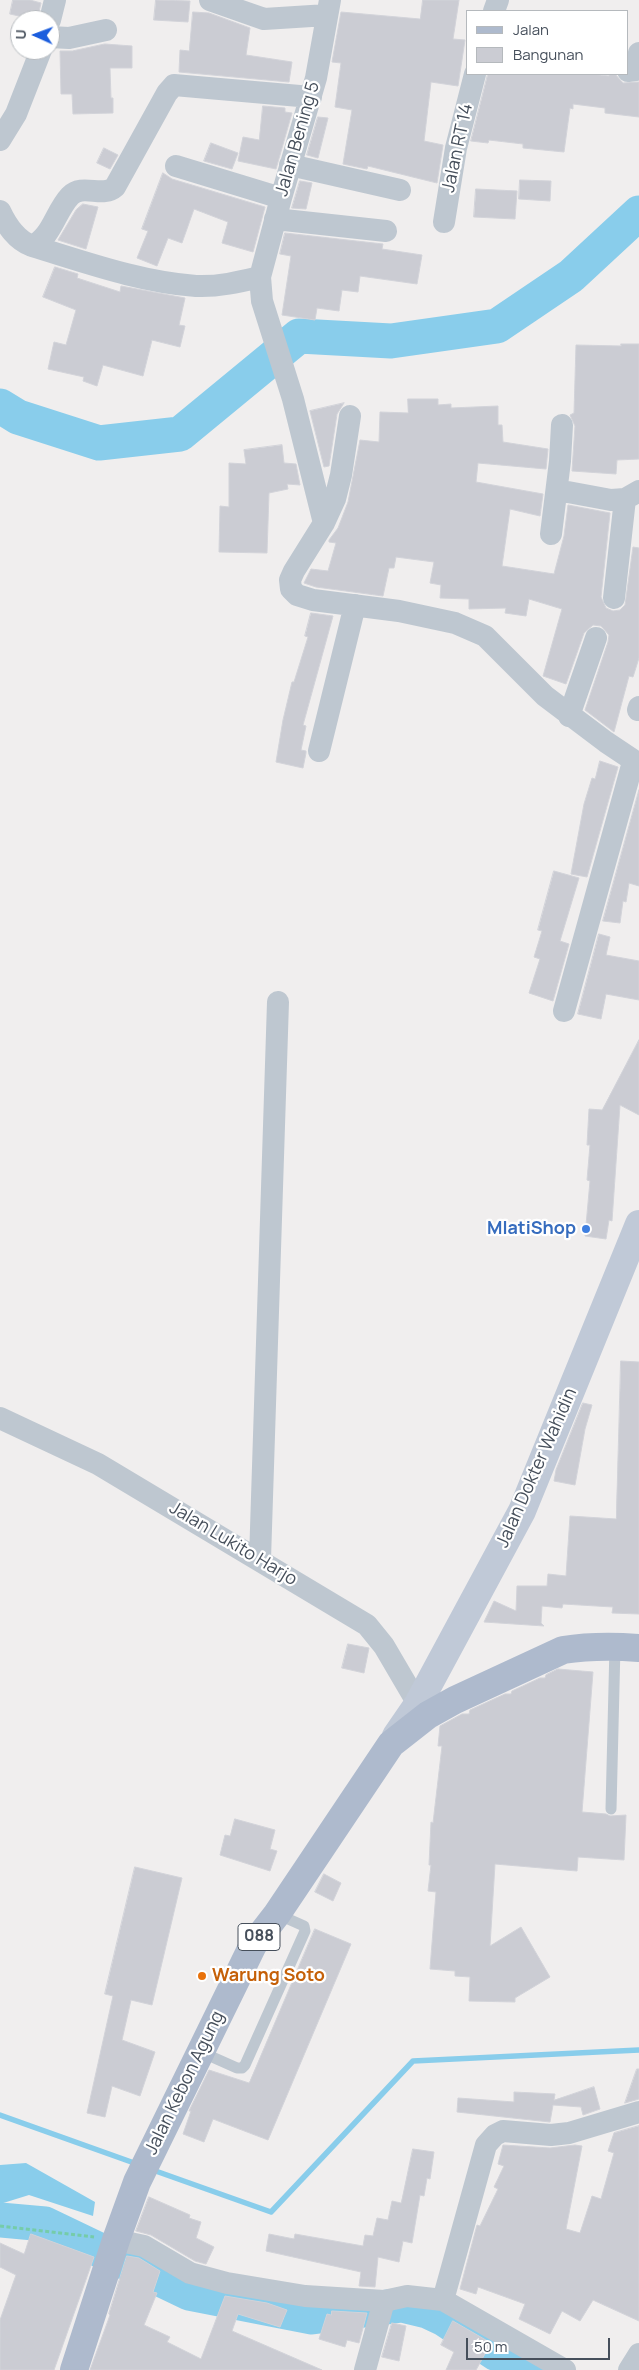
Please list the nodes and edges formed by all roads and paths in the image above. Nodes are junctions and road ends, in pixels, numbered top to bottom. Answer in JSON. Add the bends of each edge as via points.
{"nodes":[{"id":1,"x":210,"y":0,"type":"edge"},
{"id":2,"x":328,"y":7,"type":"edge"},
{"id":3,"x":106,"y":30,"type":"dead end"},
{"id":4,"x":60,"y":38,"type":"edge"},
{"id":5,"x":639,"y":53,"type":"edge"},
{"id":6,"x":37,"y":60,"type":"edge"},
{"id":7,"x":629,"y":71,"type":"edge"},
{"id":8,"x":476,"y":75,"type":"edge"},
{"id":9,"x":311,"y":97,"type":"junction"},
{"id":10,"x":0,"y":140,"type":"edge"},
{"id":11,"x":290,"y":165,"type":"junction"},
{"id":12,"x":176,"y":166,"type":"dead end"},
{"id":13,"x":400,"y":190,"type":"dead end"},
{"id":14,"x":278,"y":209,"type":"junction"},
{"id":15,"x":0,"y":211,"type":"edge"},
{"id":16,"x":444,"y":222,"type":"dead end"},
{"id":17,"x":386,"y":232,"type":"dead end"},
{"id":18,"x":32,"y":246,"type":"junction"},
{"id":19,"x":260,"y":277,"type":"junction"},
{"id":20,"x":350,"y":416,"type":"dead end"},
{"id":21,"x":562,"y":425,"type":"dead end"},
{"id":22,"x":557,"y":490,"type":"junction"},
{"id":23,"x":632,"y":495,"type":"edge"},
{"id":24,"x":324,"y":523,"type":"junction"},
{"id":25,"x":551,"y":534,"type":"dead end"},
{"id":26,"x":614,"y":598,"type":"dead end"},
{"id":27,"x":355,"y":605,"type":"junction"},
{"id":28,"x":596,"y":638,"type":"dead end"},
{"id":29,"x":569,"y":716,"type":"junction"},
{"id":30,"x":319,"y":751,"type":"dead end"},
{"id":31,"x":636,"y":763,"type":"edge"},
{"id":32,"x":278,"y":1002,"type":"dead end"},
{"id":33,"x":564,"y":1012,"type":"dead end"},
{"id":34,"x":639,"y":1224,"type":"edge"},
{"id":35,"x":0,"y":1418,"type":"edge"},
{"id":36,"x":260,"y":1559,"type":"junction"},
{"id":37,"x":627,"y":1647,"type":"edge"},
{"id":38,"x":423,"y":1710,"type":"junction"},
{"id":39,"x":611,"y":1809,"type":"dead end"},
{"id":40,"x":277,"y":1914,"type":"junction"},
{"id":41,"x":201,"y":2052,"type":"junction"},
{"id":42,"x":639,"y":2112,"type":"edge"},
{"id":43,"x":0,"y":2226,"type":"edge"},
{"id":44,"x":116,"y":2240,"type":"junction"},
{"id":45,"x":443,"y":2300,"type":"junction"},
{"id":46,"x":384,"y":2301,"type":"junction"},
{"id":47,"x":639,"y":2354,"type":"edge"},
{"id":48,"x":74,"y":2370,"type":"edge"},
{"id":49,"x":365,"y":2370,"type":"edge"},
{"id":50,"x":565,"y":2370,"type":"edge"},
{"id":51,"x":629,"y":2370,"type":"edge"}],
"edges":[{"from":1,"to":2,"type":"street","via":[[264,19]]},
{"from":2,"to":9,"type":"street","name":"Jalan Bening 5"},
{"from":3,"to":4,"type":"street"},
{"from":5,"to":7,"type":"street","via":[[636,70]]},
{"from":6,"to":10,"type":"street","via":[[16,114]]},
{"from":8,"to":16,"type":"street","name":"Jalan RT 14","via":[[456,148]]},
{"from":9,"to":11,"type":"street","name":"Jalan Bening 5"},
{"from":9,"to":18,"type":"street","via":[[174,85],[115,187],[107,191],[82,190],[70,196],[42,242]]},
{"from":11,"to":13,"type":"street"},
{"from":11,"to":14,"type":"street","name":"Jalan Bening 5"},
{"from":12,"to":14,"type":"street"},
{"from":14,"to":17,"type":"street"},
{"from":14,"to":19,"type":"street","name":"Jalan Bening 5"},
{"from":15,"to":18,"type":"street","via":[[6,224],[22,242]]},
{"from":18,"to":19,"type":"street","via":[[152,280],[197,286],[232,284]]},
{"from":19,"to":24,"type":"street","name":"Jalan Bening 5","via":[[262,301],[292,399]]},
{"from":20,"to":24,"type":"street","via":[[341,475]]},
{"from":21,"to":22,"type":"street"},
{"from":22,"to":23,"type":"street","via":[[611,500]]},
{"from":22,"to":25,"type":"street"},
{"from":23,"to":26,"type":"street"},
{"from":24,"to":27,"type":"street","via":[[294,571],[291,589],[297,595],[313,600]]},
{"from":27,"to":29,"type":"street","via":[[455,623],[485,636]]},
{"from":27,"to":30,"type":"street"},
{"from":28,"to":29,"type":"street"},
{"from":29,"to":31,"type":"street"},
{"from":31,"to":33,"type":"street"},
{"from":32,"to":36,"type":"street"},
{"from":34,"to":38,"type":"main road","name":"Jalan Dokter Wahidin","via":[[529,1496]]},
{"from":35,"to":36,"type":"street","name":"Jalan Lukito Harjo","via":[[98,1464]]},
{"from":36,"to":38,"type":"street","name":"Jalan Lukito Harjo","via":[[367,1625],[384,1646]]},
{"from":37,"to":38,"type":"main road","name":"Jalan Kebon Agung","number":"088","via":[[564,1650],[455,1700]]},
{"from":37,"to":39,"type":"lane"},
{"from":38,"to":40,"type":"main road","name":"Jalan Kebon Agung","number":"088","via":[[391,1744]]},
{"from":40,"to":41,"type":"main road","name":"Jalan Kebon Agung","number":"088","via":[[253,1945]]},
{"from":40,"to":41,"type":"lane","via":[[304,1926],[304,1931],[245,2065],[237,2068]]},
{"from":41,"to":44,"type":"main road","name":"Jalan Kebon Agung","number":"088","via":[[137,2182]]},
{"from":42,"to":45,"type":"street","via":[[569,2133],[551,2135],[510,2130],[495,2135],[486,2145]]},
{"from":43,"to":44,"type":"path"},
{"from":44,"to":46,"type":"street","via":[[144,2246],[205,2279],[305,2296]]},
{"from":44,"to":48,"type":"main road","name":"Jalan Kebon Agung","number":"088"},
{"from":45,"to":46,"type":"street","via":[[407,2296]]},
{"from":45,"to":50,"type":"street"},
{"from":46,"to":49,"type":"street"},
{"from":47,"to":51,"type":"street"}]}
